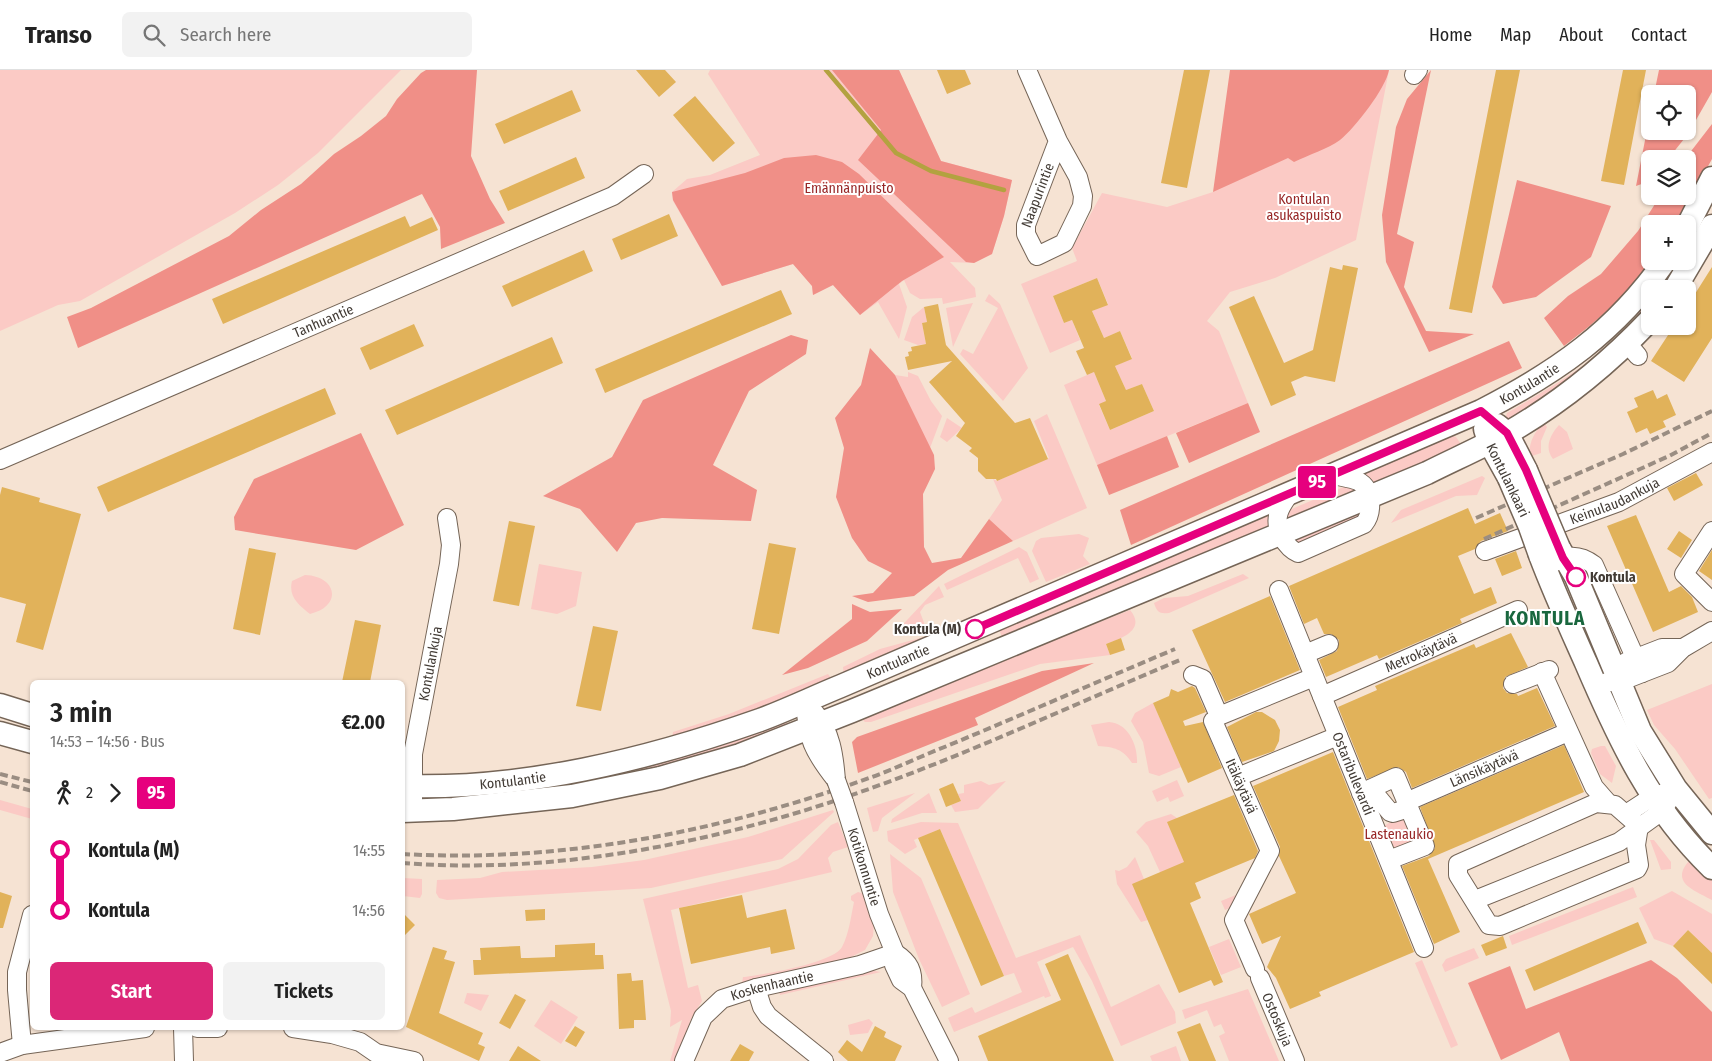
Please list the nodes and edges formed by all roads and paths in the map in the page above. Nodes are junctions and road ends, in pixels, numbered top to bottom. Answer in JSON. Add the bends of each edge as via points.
{"nodes":[{"id":1,"x":1027,"y":70,"type":"edge"},
{"id":2,"x":1058,"y":141,"type":"junction"},
{"id":3,"x":644,"y":174,"type":"dead end"},
{"id":4,"x":1712,"y":178,"type":"edge"},
{"id":5,"x":1693,"y":215,"type":"edge"},
{"id":6,"x":1704,"y":237,"type":"edge"},
{"id":7,"x":1658,"y":270,"type":"edge"},
{"id":8,"x":1680,"y":280,"type":"edge"},
{"id":9,"x":1642,"y":335,"type":"edge"},
{"id":10,"x":1481,"y":411,"type":"junction"},
{"id":11,"x":1498,"y":438,"type":"junction"},
{"id":12,"x":1712,"y":452,"type":"edge"},
{"id":13,"x":0,"y":460,"type":"edge"},
{"id":14,"x":1334,"y":475,"type":"junction"},
{"id":15,"x":1288,"y":494,"type":"junction"},
{"id":16,"x":1368,"y":498,"type":"junction"},
{"id":17,"x":447,"y":518,"type":"dead end"},
{"id":18,"x":1712,"y":531,"type":"edge"},
{"id":19,"x":1281,"y":534,"type":"junction"},
{"id":20,"x":1485,"y":551,"type":"dead end"},
{"id":21,"x":1552,"y":557,"type":"junction"},
{"id":22,"x":1279,"y":590,"type":"dead end"},
{"id":23,"x":1712,"y":602,"type":"edge"},
{"id":24,"x":1518,"y":610,"type":"dead end"},
{"id":25,"x":1712,"y":631,"type":"edge"},
{"id":26,"x":1329,"y":644,"type":"dead end"},
{"id":27,"x":1304,"y":654,"type":"junction"},
{"id":28,"x":1639,"y":665,"type":"junction"},
{"id":29,"x":1616,"y":674,"type":"junction"},
{"id":30,"x":1314,"y":677,"type":"junction"},
{"id":31,"x":1594,"y":682,"type":"junction"},
{"id":32,"x":1513,"y":684,"type":"dead end"},
{"id":33,"x":1200,"y":690,"type":"dead end"},
{"id":34,"x":1322,"y":696,"type":"junction"},
{"id":35,"x":805,"y":701,"type":"junction"},
{"id":36,"x":0,"y":705,"type":"edge"},
{"id":37,"x":30,"y":714,"type":"edge"},
{"id":38,"x":1213,"y":721,"type":"dead end"},
{"id":39,"x":815,"y":726,"type":"junction"},
{"id":40,"x":0,"y":733,"type":"edge"},
{"id":41,"x":1561,"y":735,"type":"dead end"},
{"id":42,"x":1338,"y":736,"type":"junction"},
{"id":43,"x":30,"y":741,"type":"edge"},
{"id":44,"x":1236,"y":769,"type":"junction"},
{"id":45,"x":407,"y":786,"type":"edge"},
{"id":46,"x":1676,"y":789,"type":"junction"},
{"id":47,"x":1366,"y":791,"type":"junction"},
{"id":48,"x":1608,"y":803,"type":"junction"},
{"id":49,"x":1657,"y":804,"type":"junction"},
{"id":50,"x":1404,"y":807,"type":"junction"},
{"id":51,"x":408,"y":811,"type":"edge"},
{"id":52,"x":1626,"y":814,"type":"junction"},
{"id":53,"x":1639,"y":826,"type":"junction"},
{"id":54,"x":1376,"y":829,"type":"junction"},
{"id":55,"x":1712,"y":833,"type":"edge"},
{"id":56,"x":1270,"y":851,"type":"joint"},
{"id":57,"x":1388,"y":860,"type":"junction"},
{"id":58,"x":1712,"y":868,"type":"edge"},
{"id":59,"x":1475,"y":900,"type":"junction"},
{"id":60,"x":30,"y":923,"type":"edge"},
{"id":61,"x":1424,"y":948,"type":"dead end"},
{"id":62,"x":896,"y":952,"type":"junction"},
{"id":63,"x":756,"y":988,"type":"junction"},
{"id":64,"x":131,"y":1030,"type":"edge"},
{"id":65,"x":183,"y":1030,"type":"edge"},
{"id":66,"x":306,"y":1030,"type":"edge"},
{"id":67,"x":0,"y":1042,"type":"edge"},
{"id":68,"x":22,"y":1045,"type":"junction"},
{"id":69,"x":0,"y":1053,"type":"edge"},
{"id":70,"x":411,"y":1060,"type":"edge"},
{"id":71,"x":184,"y":1061,"type":"edge"},
{"id":72,"x":684,"y":1061,"type":"edge"},
{"id":73,"x":824,"y":1061,"type":"edge"},
{"id":74,"x":949,"y":1061,"type":"edge"},
{"id":75,"x":1295,"y":1061,"type":"edge"}],
"edges":[{"from":1,"to":2,"type":"street","name":"Naapurintie"},
{"from":2,"to":2,"type":"street","name":"Naapurintie","via":[[1026,225],[1026,234],[1037,256],[1064,243],[1082,206],[1078,177]]},
{"from":3,"to":13,"type":"street","name":"Tanhuantie","via":[[613,196]]},
{"from":4,"to":5,"type":"main road"},
{"from":6,"to":8,"type":"main road"},
{"from":7,"to":10,"type":"main road","name":"Kontulantie","via":[[1626,310],[1581,352],[1522,390]]},
{"from":9,"to":11,"type":"main road","name":"Kontulantie","via":[[1633,350]]},
{"from":10,"to":11,"type":"main road","name":"Kontulankaari"},
{"from":10,"to":14,"type":"main road","name":"Kontulantie"},
{"from":11,"to":16,"type":"main road","name":"Kontulantie"},
{"from":11,"to":21,"type":"main road","name":"Kontulankaari","bridge":true},
{"from":12,"to":20,"type":"street","name":"Keinulaudankuja","via":[[1619,502]]},
{"from":14,"to":15,"type":"main road","name":"Kontulantie"},
{"from":14,"to":16,"type":"street","via":[[1360,482]]},
{"from":15,"to":19,"type":"street","via":[[1278,513]]},
{"from":15,"to":35,"type":"main road","name":"Kontulantie"},
{"from":16,"to":19,"type":"main road","name":"Kontulantie"},
{"from":17,"to":45,"type":"street","name":"Kontulankuja","via":[[450,564]]},
{"from":18,"to":23,"type":"street","via":[[1684,574]]},
{"from":19,"to":39,"type":"main road","name":"Kontulantie"},
{"from":21,"to":28,"type":"street","via":[[1579,556],[1599,571]]},
{"from":21,"to":29,"type":"main road","name":"Kontulankaari","via":[[1576,577]]},
{"from":21,"to":31,"type":"main road","name":"Kontulankaari"},
{"from":22,"to":27,"type":"street","name":"Ostaribulevardi","via":[[1289,607]]},
{"from":24,"to":34,"type":"street","name":"Metrokäytävä","via":[[1377,663]]},
{"from":25,"to":28,"type":"street","via":[[1683,648],[1662,648]]},
{"from":26,"to":27,"type":"street"},
{"from":27,"to":30,"type":"street","name":"Ostaribulevardi"},
{"from":28,"to":29,"type":"street"},
{"from":29,"to":31,"type":"street"},
{"from":29,"to":46,"type":"main road","name":"Kontulankaari","via":[[1640,732]]},
{"from":30,"to":33,"type":"street","via":[[1219,716],[1203,679],[1193,675]]},
{"from":30,"to":34,"type":"street","name":"Ostaribulevardi"},
{"from":31,"to":49,"type":"main road","name":"Kontulankaari","via":[[1628,756]]},
{"from":32,"to":48,"type":"street","via":[[1546,671],[1594,787]]},
{"from":34,"to":42,"type":"street","name":"Ostaribulevardi"},
{"from":35,"to":39,"type":"street","name":"Kotikonnuntie"},
{"from":35,"to":45,"type":"main road","name":"Kontulantie","via":[[695,742],[607,765],[518,780]]},
{"from":36,"to":37,"type":"main road"},
{"from":38,"to":44,"type":"street","name":"Itäkäytävä"},
{"from":39,"to":51,"type":"main road","name":"Kontulantie","via":[[740,755],[618,788],[525,803]]},
{"from":39,"to":62,"type":"street","name":"Kotikonnuntie","bridge":true,"via":[[818,758],[836,780],[879,914]]},
{"from":40,"to":43,"type":"main road"},
{"from":41,"to":50,"type":"street","name":"Länsikäytävä"},
{"from":42,"to":44,"type":"street"},
{"from":42,"to":47,"type":"street","name":"Ostaribulevardi"},
{"from":44,"to":56,"type":"street","name":"Itäkäytävä","via":[[1254,820]]},
{"from":45,"to":51,"type":"street","name":"Kontulankuja"},
{"from":46,"to":49,"type":"street"},
{"from":46,"to":55,"type":"main road","name":"Kontulankaari"},
{"from":47,"to":50,"type":"street","via":[[1390,812]]},
{"from":47,"to":50,"type":"street","via":[[1396,777]]},
{"from":47,"to":54,"type":"street","name":"Ostaribulevardi"},
{"from":48,"to":52,"type":"street"},
{"from":48,"to":59,"type":"street","via":[[1596,803],[1458,864],[1458,875]]},
{"from":49,"to":52,"type":"street"},
{"from":49,"to":53,"type":"street"},
{"from":49,"to":58,"type":"main road","name":"Kontulankaari"},
{"from":50,"to":54,"type":"street","name":"Länsikäytävä"},
{"from":50,"to":57,"type":"street","via":[[1427,846]]},
{"from":52,"to":53,"type":"street"},
{"from":53,"to":59,"type":"street","via":[[1619,842]]},
{"from":53,"to":59,"type":"street","via":[[1636,845],[1639,865],[1632,872],[1500,926],[1488,925]]},
{"from":54,"to":57,"type":"street","name":"Ostaribulevardi"},
{"from":56,"to":75,"type":"street","name":"Ostoskuja","via":[[1234,920]]},
{"from":57,"to":61,"type":"street","name":"Ostaribulevardi"},
{"from":60,"to":68,"type":"street","via":[[17,972]]},
{"from":62,"to":63,"type":"street","name":"Koskenhaantie","via":[[860,965]]},
{"from":62,"to":74,"type":"street","name":"Kotikonnuntie","via":[[894,965],[901,980],[912,988]]},
{"from":63,"to":72,"type":"street","name":"Koskenhaantie","via":[[722,999],[711,1008],[697,1028]]},
{"from":63,"to":73,"type":"street","via":[[768,1016]]},
{"from":64,"to":68,"type":"street"},
{"from":65,"to":71,"type":"street"},
{"from":66,"to":70,"type":"street","via":[[332,1034],[360,1042],[376,1053]]},
{"from":67,"to":68,"type":"street"},
{"from":68,"to":69,"type":"street"}]}
